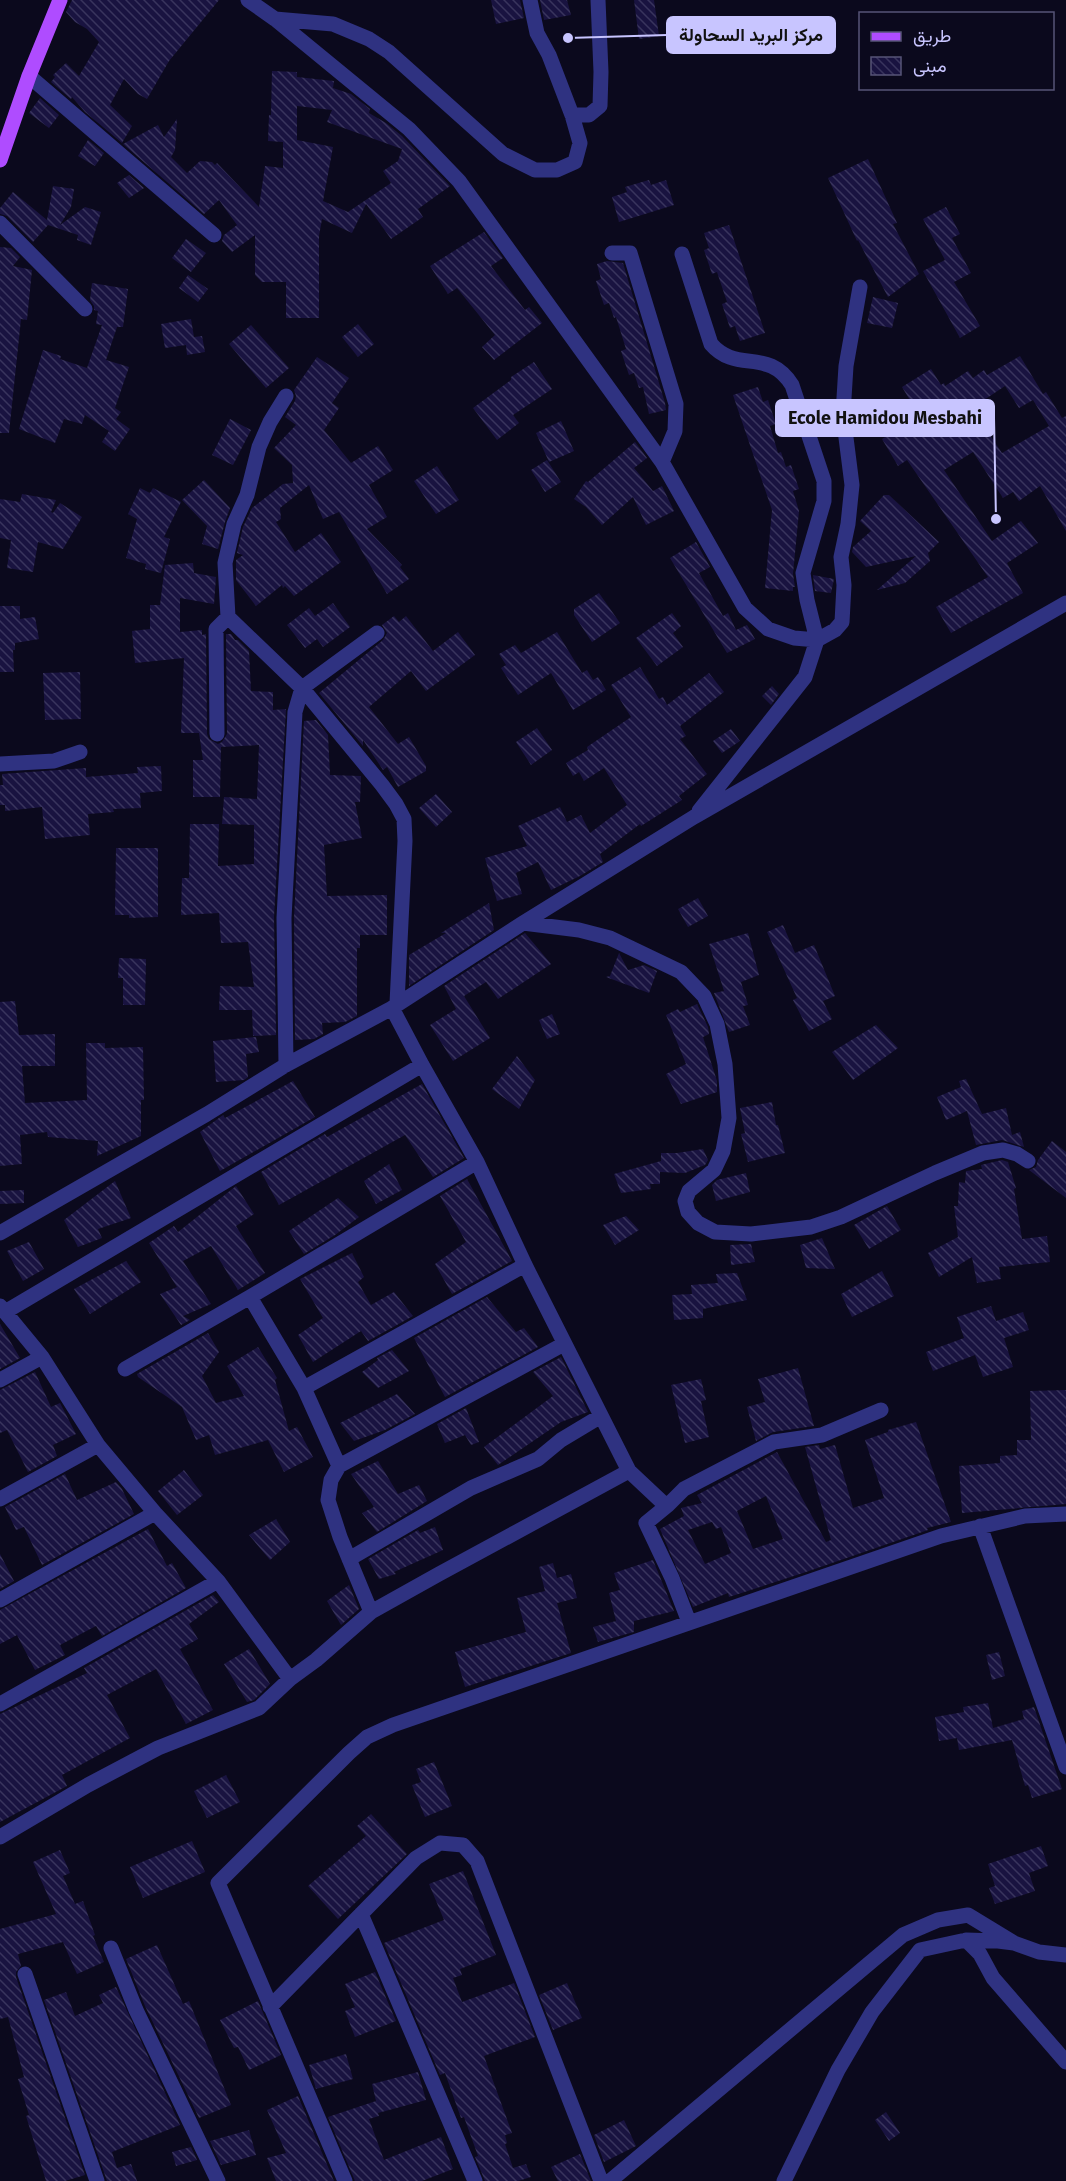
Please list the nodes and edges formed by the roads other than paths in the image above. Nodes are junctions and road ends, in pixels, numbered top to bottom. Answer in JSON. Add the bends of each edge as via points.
{"nodes":[{"id":1,"x":60,"y":0,"type":"edge"},
{"id":2,"x":248,"y":0,"type":"edge"},
{"id":3,"x":530,"y":0,"type":"edge"},
{"id":4,"x":598,"y":0,"type":"edge"},
{"id":5,"x":275,"y":19,"type":"junction"},
{"id":6,"x":29,"y":76,"type":"junction"},
{"id":7,"x":572,"y":115,"type":"junction"},
{"id":8,"x":0,"y":160,"type":"edge"},
{"id":9,"x":0,"y":223,"type":"edge"},
{"id":10,"x":214,"y":235,"type":"dead end"},
{"id":11,"x":612,"y":253,"type":"dead end"},
{"id":12,"x":682,"y":254,"type":"dead end"},
{"id":13,"x":860,"y":287,"type":"dead end"},
{"id":14,"x":85,"y":309,"type":"dead end"},
{"id":15,"x":286,"y":396,"type":"dead end"},
{"id":16,"x":662,"y":462,"type":"junction"},
{"id":17,"x":1066,"y":603,"type":"edge"},
{"id":18,"x":228,"y":617,"type":"junction"},
{"id":19,"x":377,"y":633,"type":"dead end"},
{"id":20,"x":817,"y":640,"type":"junction"},
{"id":21,"x":302,"y":688,"type":"junction"},
{"id":22,"x":217,"y":734,"type":"dead end"},
{"id":23,"x":80,"y":752,"type":"dead end"},
{"id":24,"x":0,"y":764,"type":"edge"},
{"id":25,"x":694,"y":817,"type":"junction"},
{"id":26,"x":523,"y":923,"type":"junction"},
{"id":27,"x":395,"y":1005,"type":"junction"},
{"id":28,"x":286,"y":1065,"type":"junction"},
{"id":29,"x":422,"y":1065,"type":"junction"},
{"id":30,"x":1028,"y":1161,"type":"dead end"},
{"id":31,"x":477,"y":1162,"type":"junction"},
{"id":32,"x":0,"y":1233,"type":"edge"},
{"id":33,"x":525,"y":1265,"type":"junction"},
{"id":34,"x":250,"y":1297,"type":"junction"},
{"id":35,"x":3,"y":1309,"type":"edge"},
{"id":36,"x":564,"y":1344,"type":"junction"},
{"id":37,"x":42,"y":1357,"type":"junction"},
{"id":38,"x":125,"y":1369,"type":"dead end"},
{"id":39,"x":0,"y":1380,"type":"edge"},
{"id":40,"x":304,"y":1388,"type":"junction"},
{"id":41,"x":881,"y":1410,"type":"dead end"},
{"id":42,"x":601,"y":1416,"type":"junction"},
{"id":43,"x":98,"y":1445,"type":"junction"},
{"id":44,"x":339,"y":1466,"type":"junction"},
{"id":45,"x":629,"y":1471,"type":"junction"},
{"id":46,"x":0,"y":1499,"type":"edge"},
{"id":47,"x":668,"y":1505,"type":"junction"},
{"id":48,"x":155,"y":1513,"type":"junction"},
{"id":49,"x":1066,"y":1514,"type":"edge"},
{"id":50,"x":980,"y":1526,"type":"junction"},
{"id":51,"x":349,"y":1559,"type":"junction"},
{"id":52,"x":218,"y":1581,"type":"junction"},
{"id":53,"x":0,"y":1600,"type":"edge"},
{"id":54,"x":371,"y":1612,"type":"junction"},
{"id":55,"x":689,"y":1622,"type":"junction"},
{"id":56,"x":290,"y":1679,"type":"junction"},
{"id":57,"x":0,"y":1704,"type":"edge"},
{"id":58,"x":1066,"y":1767,"type":"edge"},
{"id":59,"x":0,"y":1837,"type":"edge"},
{"id":60,"x":361,"y":1914,"type":"junction"},
{"id":61,"x":966,"y":1940,"type":"junction"},
{"id":62,"x":1014,"y":1942,"type":"junction"},
{"id":63,"x":111,"y":1948,"type":"dead end"},
{"id":64,"x":1066,"y":1955,"type":"edge"},
{"id":65,"x":25,"y":1974,"type":"dead end"},
{"id":66,"x":270,"y":2007,"type":"junction"},
{"id":67,"x":1066,"y":2062,"type":"edge"},
{"id":68,"x":97,"y":2181,"type":"edge"},
{"id":69,"x":218,"y":2181,"type":"edge"},
{"id":70,"x":345,"y":2181,"type":"edge"},
{"id":71,"x":475,"y":2181,"type":"edge"},
{"id":72,"x":601,"y":2181,"type":"edge"},
{"id":73,"x":610,"y":2181,"type":"edge"},
{"id":74,"x":784,"y":2181,"type":"edge"}],
"edges":[{"from":1,"to":6,"type":"main road"},
{"from":2,"to":5,"type":"street"},
{"from":3,"to":7,"type":"street","via":[[537,33]]},
{"from":4,"to":7,"type":"street","via":[[600,106],[589,115]]},
{"from":5,"to":7,"type":"street","via":[[333,24],[369,39],[389,52],[503,154],[535,170],[557,170],[575,162],[580,143]]},
{"from":5,"to":16,"type":"street","via":[[409,129],[459,181]]},
{"from":6,"to":8,"type":"main road"},
{"from":6,"to":10,"type":"street"},
{"from":9,"to":14,"type":"street"},
{"from":11,"to":16,"type":"street","via":[[630,253],[676,404],[675,432]]},
{"from":12,"to":20,"type":"street","via":[[711,344],[719,353],[736,360],[770,364],[784,373],[792,385],[824,482],[824,501],[803,573]]},
{"from":13,"to":20,"type":"street","via":[[846,366],[843,414],[852,485],[841,557],[842,622]]},
{"from":15,"to":18,"type":"street","via":[[259,447],[247,495],[234,524],[225,562]]},
{"from":16,"to":20,"type":"street","via":[[745,608],[768,629],[794,638]]},
{"from":17,"to":25,"type":"street"},
{"from":18,"to":21,"type":"street"},
{"from":18,"to":22,"type":"street","via":[[216,629]]},
{"from":19,"to":21,"type":"street"},
{"from":20,"to":25,"type":"street","via":[[805,676]]},
{"from":21,"to":27,"type":"street","via":[[382,785],[404,819]]},
{"from":21,"to":28,"type":"street","via":[[295,712],[288,814],[284,918]]},
{"from":23,"to":24,"type":"street","via":[[54,761]]},
{"from":25,"to":26,"type":"street"},
{"from":26,"to":27,"type":"street"},
{"from":26,"to":30,"type":"street","via":[[610,938],[681,972],[704,996],[717,1024],[729,1118],[723,1151],[714,1170],[689,1191],[685,1201],[688,1212],[698,1223],[715,1232],[751,1234],[811,1227],[983,1153],[1003,1150]]},
{"from":27,"to":28,"type":"street"},
{"from":27,"to":29,"type":"street"},
{"from":28,"to":32,"type":"street"},
{"from":29,"to":31,"type":"street"},
{"from":29,"to":35,"type":"street"},
{"from":31,"to":33,"type":"street"},
{"from":31,"to":34,"type":"street"},
{"from":33,"to":36,"type":"street"},
{"from":33,"to":40,"type":"street"},
{"from":34,"to":38,"type":"street"},
{"from":34,"to":40,"type":"street"},
{"from":35,"to":37,"type":"street"},
{"from":36,"to":42,"type":"street"},
{"from":36,"to":44,"type":"street"},
{"from":37,"to":39,"type":"street"},
{"from":37,"to":43,"type":"street"},
{"from":40,"to":44,"type":"street"},
{"from":41,"to":47,"type":"street","via":[[822,1435],[774,1442],[684,1489]]},
{"from":42,"to":45,"type":"street"},
{"from":42,"to":51,"type":"street","via":[[561,1440],[538,1460],[471,1488]]},
{"from":43,"to":46,"type":"street"},
{"from":43,"to":48,"type":"street"},
{"from":44,"to":51,"type":"street","via":[[331,1480],[328,1500]]},
{"from":45,"to":47,"type":"street"},
{"from":45,"to":54,"type":"street"},
{"from":47,"to":55,"type":"street","via":[[646,1523]]},
{"from":48,"to":52,"type":"street"},
{"from":48,"to":53,"type":"street"},
{"from":49,"to":50,"type":"street","via":[[1025,1516]]},
{"from":50,"to":55,"type":"street","via":[[940,1536]]},
{"from":50,"to":58,"type":"street"},
{"from":51,"to":54,"type":"street"},
{"from":52,"to":56,"type":"street"},
{"from":52,"to":57,"type":"street"},
{"from":54,"to":56,"type":"street"},
{"from":55,"to":66,"type":"street","via":[[393,1725],[367,1737],[349,1753],[218,1883]]},
{"from":56,"to":59,"type":"street","via":[[259,1708],[158,1748]]},
{"from":60,"to":66,"type":"street"},
{"from":60,"to":71,"type":"street"},
{"from":60,"to":72,"type":"street","via":[[416,1858],[440,1842],[463,1845],[477,1861]]},
{"from":61,"to":62,"type":"street"},
{"from":61,"to":67,"type":"street","via":[[980,1954],[993,1978]]},
{"from":61,"to":74,"type":"street","via":[[920,1950],[872,2012],[838,2070]]},
{"from":62,"to":64,"type":"street","via":[[1039,1952]]},
{"from":62,"to":73,"type":"street","via":[[968,1915],[938,1920],[903,1935]]},
{"from":63,"to":69,"type":"street","via":[[136,2010]]},
{"from":65,"to":68,"type":"street"},
{"from":66,"to":70,"type":"street"}]}
